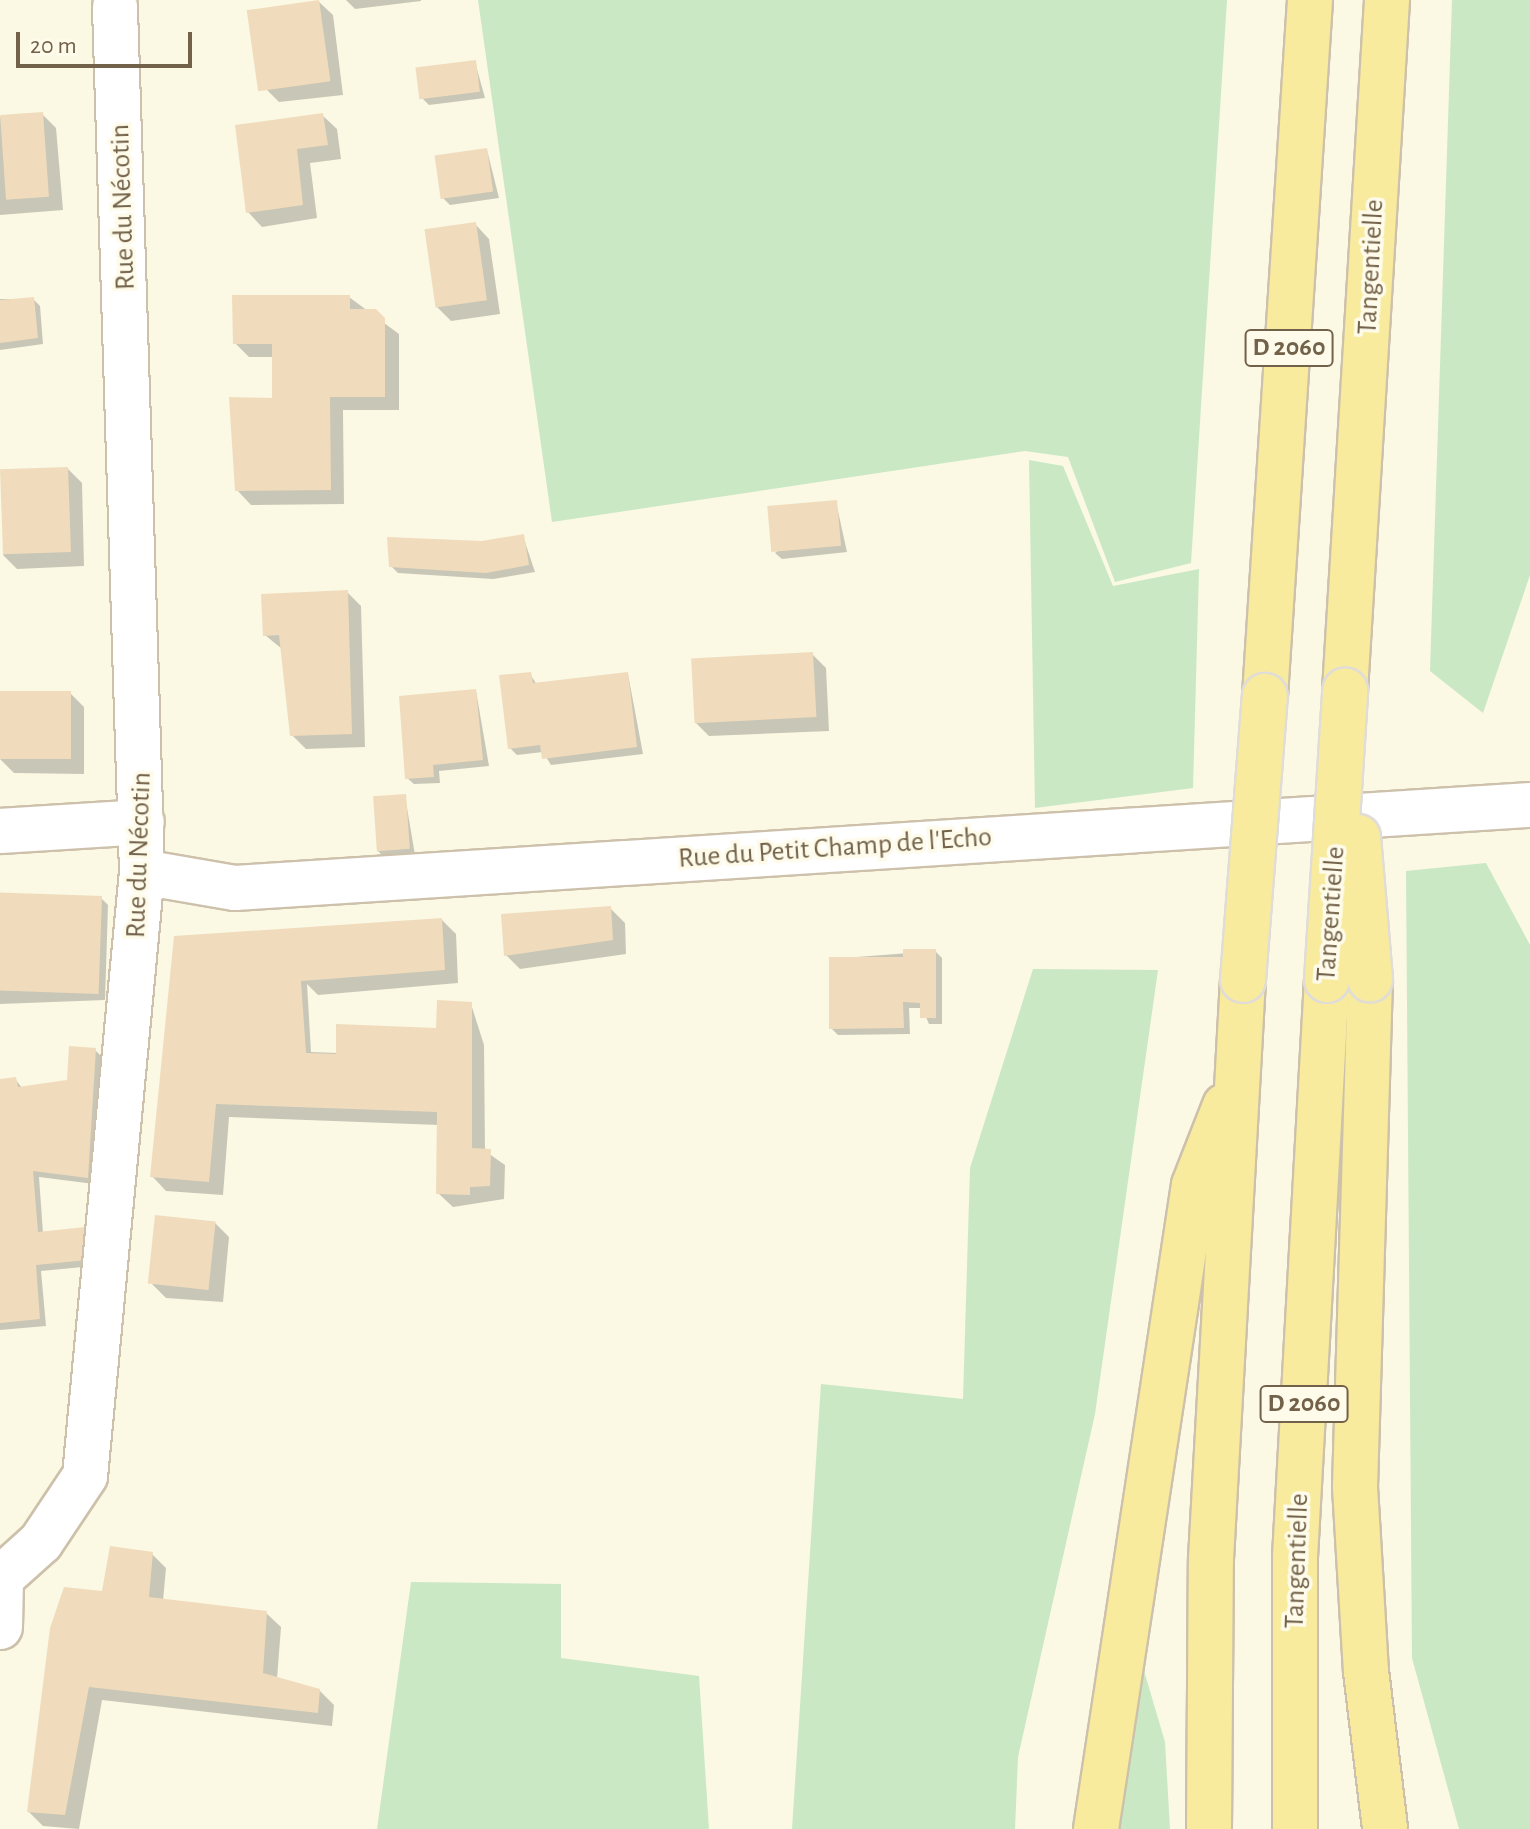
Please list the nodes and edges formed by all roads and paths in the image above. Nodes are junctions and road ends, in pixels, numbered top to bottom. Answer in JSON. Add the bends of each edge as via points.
{"nodes":[{"id":1,"x":1310,"y":0,"type":"edge"},
{"id":2,"x":1387,"y":0,"type":"edge"},
{"id":3,"x":113,"y":2,"type":"edge"},
{"id":4,"x":1345,"y":691,"type":"junction"},
{"id":5,"x":1530,"y":805,"type":"edge"},
{"id":6,"x":142,"y":822,"type":"junction"},
{"id":7,"x":0,"y":831,"type":"edge"},
{"id":8,"x":142,"y":872,"type":"junction"},
{"id":9,"x":1240,"y":1066,"type":"junction"},
{"id":10,"x":0,"y":1578,"type":"edge"},
{"id":11,"x":0,"y":1627,"type":"edge"},
{"id":12,"x":1096,"y":1829,"type":"edge"},
{"id":13,"x":1209,"y":1829,"type":"edge"},
{"id":14,"x":1295,"y":1829,"type":"edge"},
{"id":15,"x":1385,"y":1829,"type":"edge"}],
"edges":[{"from":1,"to":9,"type":"main road","number":"D 2060","bridge":true},
{"from":2,"to":4,"type":"main road","name":"Tangentielle","number":"D 2060"},
{"from":3,"to":6,"type":"street","name":"Rue du Nécotin"},
{"from":4,"to":14,"type":"main road","name":"Tangentielle","number":"D 2060","bridge":true,"via":[[1295,1557]]},
{"from":4,"to":15,"type":"main road","bridge":true,"via":[[1370,979],[1355,1487],[1366,1671]]},
{"from":5,"to":8,"type":"street","name":"Rue du Petit Champ de l'Echo","via":[[235,888]]},
{"from":6,"to":7,"type":"street"},
{"from":6,"to":8,"type":"street","name":"Rue du Nécotin"},
{"from":8,"to":10,"type":"street","name":"Rue du Nécotin","via":[[85,1476],[41,1542]]},
{"from":9,"to":12,"type":"main road","via":[[1194,1185]]},
{"from":9,"to":13,"type":"main road","number":"D 2060","via":[[1211,1559]]},
{"from":10,"to":11,"type":"street","name":"Rue du Nécotin"}]}
